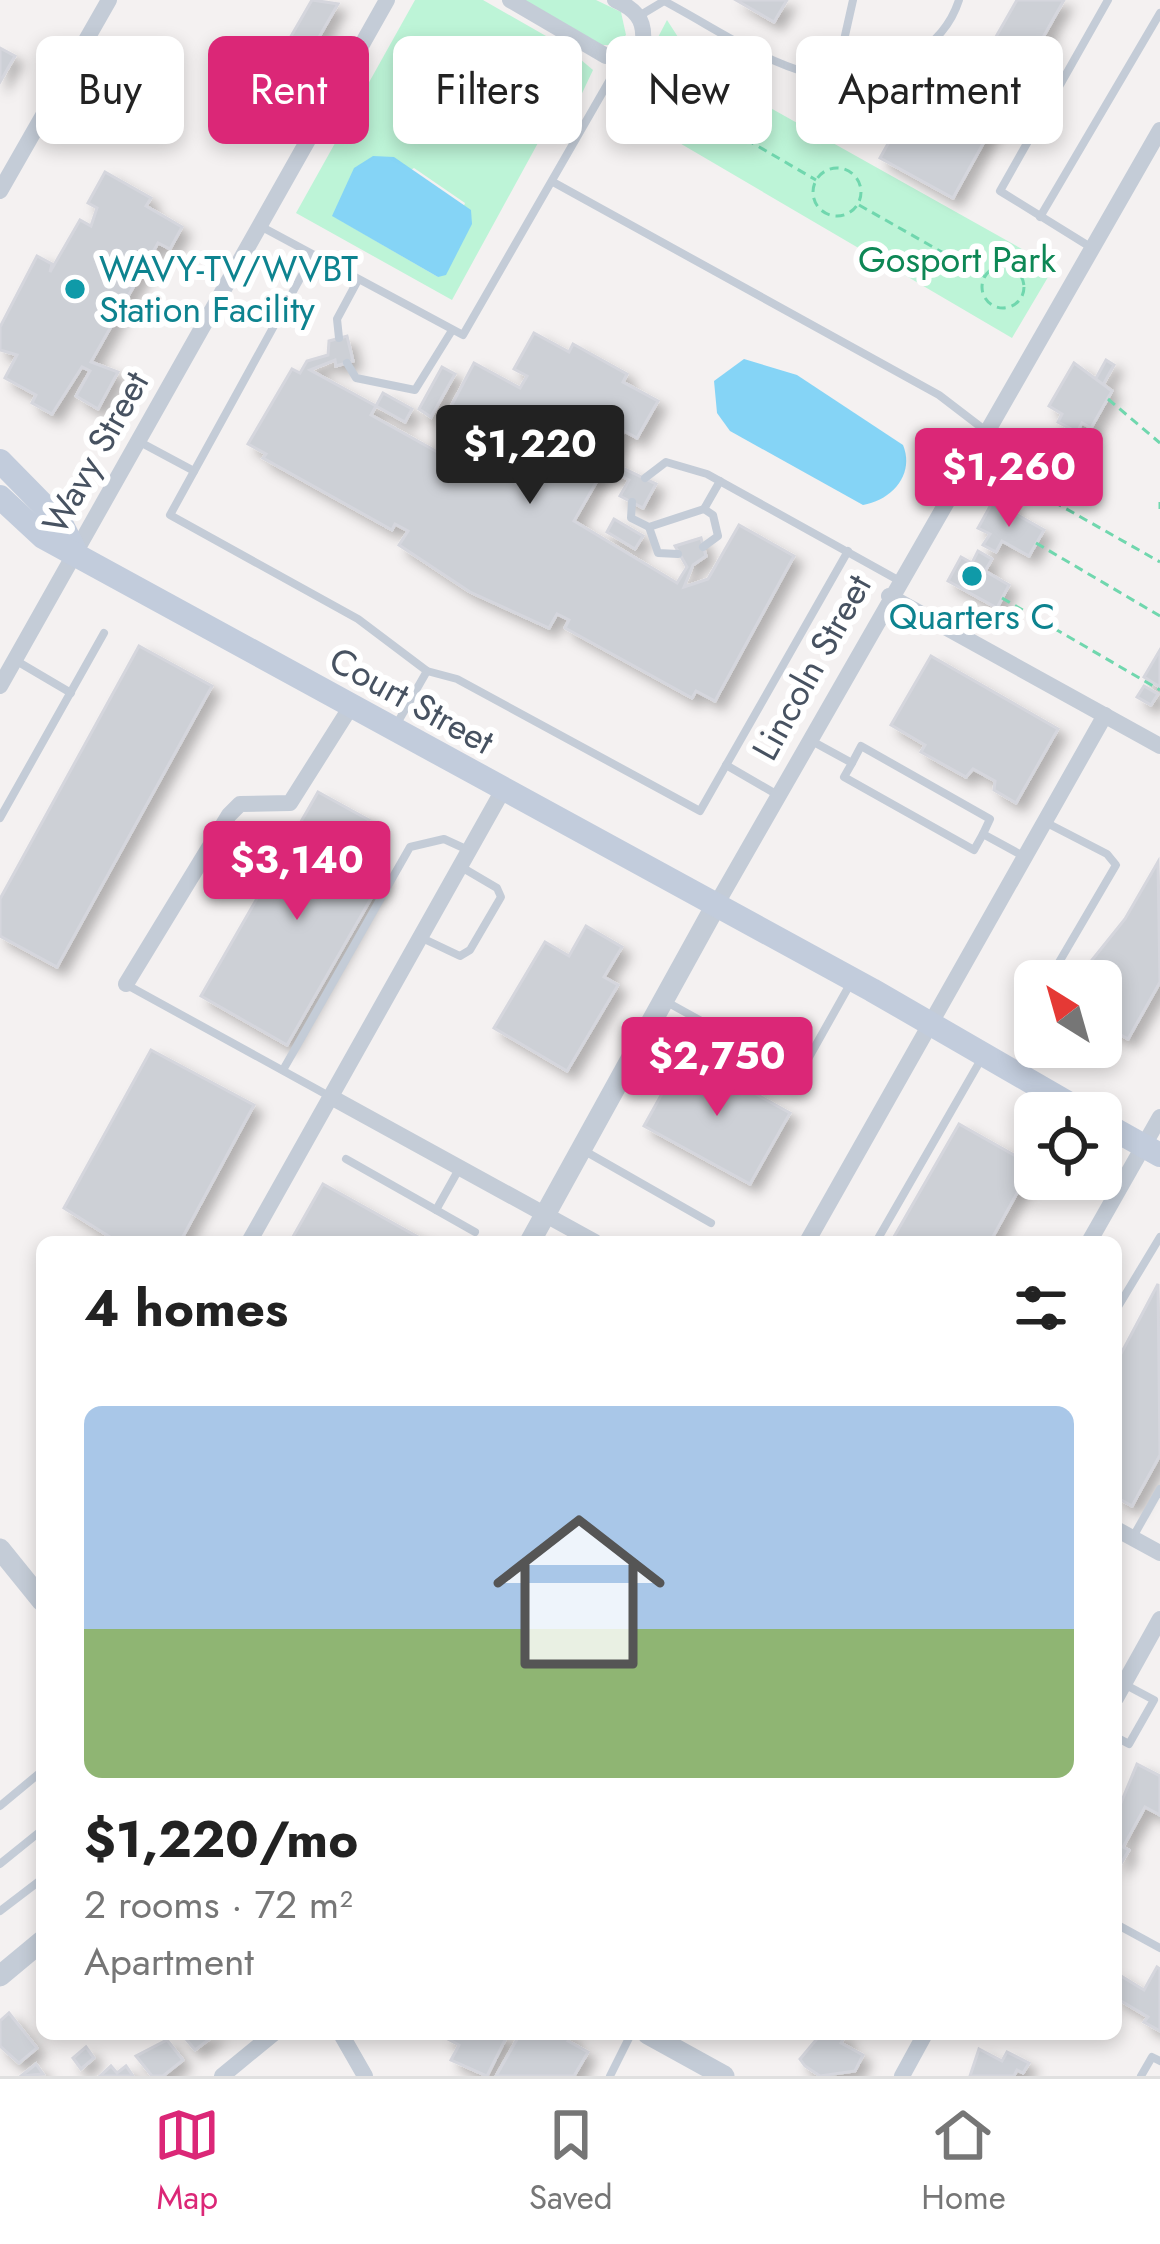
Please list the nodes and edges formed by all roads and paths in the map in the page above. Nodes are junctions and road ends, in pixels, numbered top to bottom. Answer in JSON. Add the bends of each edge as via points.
{"nodes":[{"id":1,"x":109,"y":0,"type":"edge"},
{"id":2,"x":388,"y":0,"type":"edge"},
{"id":3,"x":510,"y":0,"type":"edge"},
{"id":4,"x":614,"y":0,"type":"edge"},
{"id":5,"x":853,"y":0,"type":"edge"},
{"id":6,"x":959,"y":0,"type":"edge"},
{"id":7,"x":1108,"y":0,"type":"edge"},
{"id":8,"x":1160,"y":13,"type":"edge"},
{"id":9,"x":638,"y":17,"type":"junction"},
{"id":10,"x":643,"y":36,"type":"edge"},
{"id":11,"x":845,"y":36,"type":"edge"},
{"id":12,"x":937,"y":36,"type":"edge"},
{"id":13,"x":606,"y":56,"type":"edge"},
{"id":14,"x":796,"y":69,"type":"edge"},
{"id":15,"x":606,"y":91,"type":"edge"},
{"id":16,"x":1160,"y":130,"type":"edge"},
{"id":17,"x":754,"y":144,"type":"edge"},
{"id":18,"x":816,"y":180,"type":"junction"},
{"id":19,"x":553,"y":182,"type":"junction"},
{"id":20,"x":0,"y":190,"type":"edge"},
{"id":21,"x":858,"y":205,"type":"junction"},
{"id":22,"x":1040,"y":217,"type":"junction"},
{"id":23,"x":262,"y":227,"type":"junction"},
{"id":24,"x":1092,"y":248,"type":"junction"},
{"id":25,"x":314,"y":255,"type":"junction"},
{"id":26,"x":984,"y":277,"type":"junction"},
{"id":27,"x":358,"y":280,"type":"junction"},
{"id":28,"x":451,"y":332,"type":"junction"},
{"id":29,"x":339,"y":338,"type":"dead end"},
{"id":30,"x":347,"y":363,"type":"dead end"},
{"id":31,"x":1108,"y":399,"type":"dead end"},
{"id":32,"x":987,"y":432,"type":"junction"},
{"id":33,"x":138,"y":441,"type":"junction"},
{"id":34,"x":1160,"y":443,"type":"edge"},
{"id":35,"x":0,"y":461,"type":"edge"},
{"id":36,"x":194,"y":471,"type":"junction"},
{"id":37,"x":645,"y":478,"type":"dead end"},
{"id":38,"x":720,"y":481,"type":"junction"},
{"id":39,"x":0,"y":497,"type":"edge"},
{"id":40,"x":632,"y":502,"type":"dead end"},
{"id":41,"x":704,"y":509,"type":"junction"},
{"id":42,"x":1012,"y":512,"type":"dead end"},
{"id":43,"x":649,"y":527,"type":"junction"},
{"id":44,"x":1036,"y":543,"type":"dead end"},
{"id":45,"x":703,"y":547,"type":"dead end"},
{"id":46,"x":848,"y":551,"type":"junction"},
{"id":47,"x":76,"y":554,"type":"junction"},
{"id":48,"x":678,"y":554,"type":"dead end"},
{"id":49,"x":1160,"y":562,"type":"edge"},
{"id":50,"x":894,"y":588,"type":"junction"},
{"id":51,"x":1002,"y":598,"type":"dead end"},
{"id":52,"x":1160,"y":616,"type":"edge"},
{"id":53,"x":104,"y":633,"type":"dead end"},
{"id":54,"x":14,"y":660,"type":"junction"},
{"id":55,"x":427,"y":671,"type":"junction"},
{"id":56,"x":0,"y":686,"type":"edge"},
{"id":57,"x":1160,"y":690,"type":"edge"},
{"id":58,"x":71,"y":693,"type":"junction"},
{"id":59,"x":350,"y":708,"type":"junction"},
{"id":60,"x":1105,"y":716,"type":"junction"},
{"id":61,"x":393,"y":731,"type":"junction"},
{"id":62,"x":809,"y":740,"type":"junction"},
{"id":63,"x":1160,"y":746,"type":"edge"},
{"id":64,"x":852,"y":763,"type":"junction"},
{"id":65,"x":726,"y":765,"type":"junction"},
{"id":66,"x":503,"y":790,"type":"junction"},
{"id":67,"x":778,"y":794,"type":"junction"},
{"id":68,"x":0,"y":818,"type":"edge"},
{"id":69,"x":1045,"y":822,"type":"junction"},
{"id":70,"x":983,"y":834,"type":"junction"},
{"id":71,"x":1025,"y":857,"type":"junction"},
{"id":72,"x":465,"y":858,"type":"junction"},
{"id":73,"x":716,"y":905,"type":"junction"},
{"id":74,"x":420,"y":937,"type":"junction"},
{"id":75,"x":1060,"y":960,"type":"edge"},
{"id":76,"x":852,"y":979,"type":"junction"},
{"id":77,"x":126,"y":984,"type":"joint"},
{"id":78,"x":663,"y":1000,"type":"junction"},
{"id":79,"x":930,"y":1025,"type":"junction"},
{"id":80,"x":983,"y":1055,"type":"junction"},
{"id":81,"x":283,"y":1070,"type":"junction"},
{"id":82,"x":1048,"y":1092,"type":"edge"},
{"id":83,"x":331,"y":1096,"type":"junction"},
{"id":84,"x":1160,"y":1117,"type":"edge"},
{"id":85,"x":1122,"y":1134,"type":"edge"},
{"id":86,"x":581,"y":1149,"type":"junction"},
{"id":87,"x":1152,"y":1151,"type":"edge"},
{"id":88,"x":346,"y":1159,"type":"dead end"},
{"id":89,"x":460,"y":1168,"type":"junction"},
{"id":90,"x":436,"y":1210,"type":"junction"},
{"id":91,"x":545,"y":1214,"type":"junction"},
{"id":92,"x":711,"y":1223,"type":"dead end"},
{"id":93,"x":475,"y":1232,"type":"dead end"},
{"id":94,"x":252,"y":1236,"type":"edge"},
{"id":95,"x":533,"y":1236,"type":"edge"},
{"id":96,"x":584,"y":1236,"type":"edge"},
{"id":97,"x":810,"y":1236,"type":"edge"},
{"id":98,"x":879,"y":1236,"type":"edge"},
{"id":99,"x":1093,"y":1236,"type":"edge"},
{"id":100,"x":1160,"y":1238,"type":"edge"},
{"id":101,"x":1122,"y":1300,"type":"edge"},
{"id":102,"x":1160,"y":1489,"type":"edge"},
{"id":103,"x":1124,"y":1533,"type":"edge"},
{"id":104,"x":0,"y":1549,"type":"edge"},
{"id":105,"x":1160,"y":1553,"type":"edge"},
{"id":106,"x":36,"y":1594,"type":"edge"},
{"id":107,"x":1160,"y":1619,"type":"edge"},
{"id":108,"x":1122,"y":1687,"type":"edge"},
{"id":109,"x":1122,"y":1692,"type":"edge"},
{"id":110,"x":1122,"y":1740,"type":"edge"},
{"id":111,"x":36,"y":1776,"type":"edge"},
{"id":112,"x":0,"y":1806,"type":"edge"},
{"id":113,"x":36,"y":1835,"type":"edge"},
{"id":114,"x":0,"y":1864,"type":"edge"},
{"id":115,"x":36,"y":1884,"type":"edge"},
{"id":116,"x":0,"y":1911,"type":"edge"},
{"id":117,"x":1122,"y":1927,"type":"edge"},
{"id":118,"x":36,"y":1946,"type":"edge"},
{"id":119,"x":1160,"y":1948,"type":"edge"},
{"id":120,"x":0,"y":1976,"type":"edge"},
{"id":121,"x":266,"y":2040,"type":"edge"},
{"id":122,"x":344,"y":2040,"type":"edge"},
{"id":123,"x":641,"y":2040,"type":"edge"},
{"id":124,"x":656,"y":2040,"type":"edge"},
{"id":125,"x":923,"y":2040,"type":"edge"},
{"id":126,"x":1160,"y":2061,"type":"edge"},
{"id":127,"x":711,"y":2073,"type":"edge"},
{"id":128,"x":222,"y":2076,"type":"edge"},
{"id":129,"x":365,"y":2076,"type":"edge"},
{"id":130,"x":610,"y":2076,"type":"edge"},
{"id":131,"x":902,"y":2076,"type":"edge"},
{"id":132,"x":1142,"y":2076,"type":"edge"}],
"edges":[{"from":1,"to":20,"type":"street"},
{"from":2,"to":23,"type":"street","name":"Wavy Street"},
{"from":3,"to":13,"type":"street"},
{"from":4,"to":9,"type":"street"},
{"from":5,"to":11,"type":"lane"},
{"from":6,"to":12,"type":"lane"},
{"from":7,"to":22,"type":"lane","via":[[1000,191]]},
{"from":8,"to":22,"type":"lane"},
{"from":9,"to":10,"type":"street"},
{"from":9,"to":14,"type":"lane","via":[[664,1]]},
{"from":15,"to":19,"type":"lane"},
{"from":16,"to":24,"type":"street","name":"Lincoln Street"},
{"from":17,"to":18,"type":"path"},
{"from":18,"to":21,"type":"path","via":[[831,169],[849,172],[860,186]]},
{"from":18,"to":21,"type":"path","via":[[814,199],[825,213],[843,216]]},
{"from":19,"to":28,"type":"lane","via":[[471,328]]},
{"from":19,"to":32,"type":"lane","via":[[939,394]]},
{"from":21,"to":26,"type":"path"},
{"from":22,"to":24,"type":"lane"},
{"from":23,"to":25,"type":"lane"},
{"from":23,"to":33,"type":"street","name":"Wavy Street"},
{"from":24,"to":32,"type":"street","name":"Lincoln Street"},
{"from":25,"to":27,"type":"lane"},
{"from":25,"to":36,"type":"lane"},
{"from":26,"to":26,"type":"path","via":[[982,293],[993,306],[1009,308],[1022,297],[1024,281],[1013,268],[997,266]]},
{"from":27,"to":28,"type":"lane"},
{"from":27,"to":29,"type":"lane","via":[[337,319]]},
{"from":28,"to":30,"type":"lane","via":[[416,390],[356,378]]},
{"from":31,"to":34,"type":"path"},
{"from":32,"to":50,"type":"street","name":"Lincoln Street"},
{"from":33,"to":36,"type":"lane"},
{"from":33,"to":47,"type":"street","name":"Wavy Street"},
{"from":35,"to":47,"type":"main road","name":"Court Street","via":[[61,523]]},
{"from":36,"to":55,"type":"lane","via":[[170,515],[358,619]]},
{"from":37,"to":38,"type":"lane","via":[[667,462]]},
{"from":38,"to":41,"type":"lane"},
{"from":38,"to":46,"type":"lane"},
{"from":39,"to":47,"type":"main road","name":"Court Street","via":[[43,537]]},
{"from":40,"to":43,"type":"lane","via":[[631,518]]},
{"from":41,"to":43,"type":"lane"},
{"from":41,"to":45,"type":"lane","via":[[718,529],[715,542]]},
{"from":42,"to":49,"type":"path","via":[[1026,486]]},
{"from":43,"to":48,"type":"lane","via":[[658,553]]},
{"from":44,"to":52,"type":"path"},
{"from":46,"to":50,"type":"lane"},
{"from":46,"to":65,"type":"lane"},
{"from":47,"to":54,"type":"street","name":"Wavy Street"},
{"from":47,"to":59,"type":"main road","name":"Court Street"},
{"from":50,"to":60,"type":"street"},
{"from":50,"to":62,"type":"street","name":"Lincoln Street"},
{"from":51,"to":57,"type":"path"},
{"from":53,"to":58,"type":"lane"},
{"from":54,"to":56,"type":"street","name":"Wavy Street"},
{"from":54,"to":58,"type":"lane"},
{"from":55,"to":61,"type":"lane"},
{"from":55,"to":65,"type":"lane","via":[[457,679],[700,811]]},
{"from":58,"to":68,"type":"lane"},
{"from":59,"to":61,"type":"main road","name":"Court Street"},
{"from":59,"to":77,"type":"street","via":[[290,802],[240,804],[229,815]]},
{"from":60,"to":63,"type":"street"},
{"from":60,"to":69,"type":"street"},
{"from":61,"to":66,"type":"main road","name":"Court Street"},
{"from":62,"to":64,"type":"lane"},
{"from":62,"to":67,"type":"street","name":"Lincoln Street"},
{"from":64,"to":70,"type":"lane","via":[[844,777],[974,850]]},
{"from":64,"to":70,"type":"lane","via":[[861,746],[990,819]]},
{"from":65,"to":67,"type":"lane"},
{"from":66,"to":72,"type":"street"},
{"from":66,"to":73,"type":"main road","name":"Court Street"},
{"from":67,"to":73,"type":"street","name":"Lincoln Street"},
{"from":69,"to":71,"type":"street"},
{"from":69,"to":75,"type":"lane","via":[[1116,865]]},
{"from":70,"to":71,"type":"lane"},
{"from":71,"to":79,"type":"street"},
{"from":72,"to":74,"type":"street"},
{"from":72,"to":74,"type":"lane","via":[[501,897],[464,954]]},
{"from":72,"to":81,"type":"lane","via":[[444,839],[410,848]]},
{"from":73,"to":76,"type":"main road","name":"Court Street"},
{"from":73,"to":78,"type":"street","name":"Lincoln Street"},
{"from":74,"to":83,"type":"street"},
{"from":76,"to":78,"type":"lane","via":[[799,1075]]},
{"from":76,"to":79,"type":"main road","name":"Court Street"},
{"from":77,"to":81,"type":"lane"},
{"from":78,"to":86,"type":"street","name":"Lincoln Street"},
{"from":79,"to":80,"type":"main road","name":"Court Street"},
{"from":79,"to":97,"type":"street"},
{"from":80,"to":82,"type":"main road","name":"Court Street"},
{"from":80,"to":98,"type":"lane"},
{"from":81,"to":83,"type":"lane"},
{"from":83,"to":89,"type":"street"},
{"from":83,"to":94,"type":"street"},
{"from":84,"to":87,"type":"street"},
{"from":85,"to":87,"type":"main road"},
{"from":86,"to":91,"type":"street","name":"Lincoln Street"},
{"from":86,"to":92,"type":"lane"},
{"from":87,"to":99,"type":"street"},
{"from":88,"to":90,"type":"lane"},
{"from":89,"to":90,"type":"lane"},
{"from":89,"to":91,"type":"street"},
{"from":90,"to":93,"type":"lane"},
{"from":91,"to":95,"type":"street","name":"Lincoln Street"},
{"from":91,"to":96,"type":"street"},
{"from":100,"to":101,"type":"lane"},
{"from":102,"to":103,"type":"lane"},
{"from":103,"to":105,"type":"street"},
{"from":104,"to":106,"type":"street"},
{"from":107,"to":108,"type":"street"},
{"from":109,"to":110,"type":"lane","via":[[1154,1700],[1129,1744]]},
{"from":111,"to":112,"type":"lane"},
{"from":113,"to":114,"type":"lane"},
{"from":115,"to":116,"type":"lane"},
{"from":117,"to":119,"type":"lane"},
{"from":118,"to":120,"type":"street"},
{"from":121,"to":128,"type":"street"},
{"from":122,"to":129,"type":"street"},
{"from":123,"to":130,"type":"lane"},
{"from":124,"to":127,"type":"street"},
{"from":125,"to":131,"type":"street"},
{"from":126,"to":132,"type":"lane","via":[[1152,2057]]}]}
